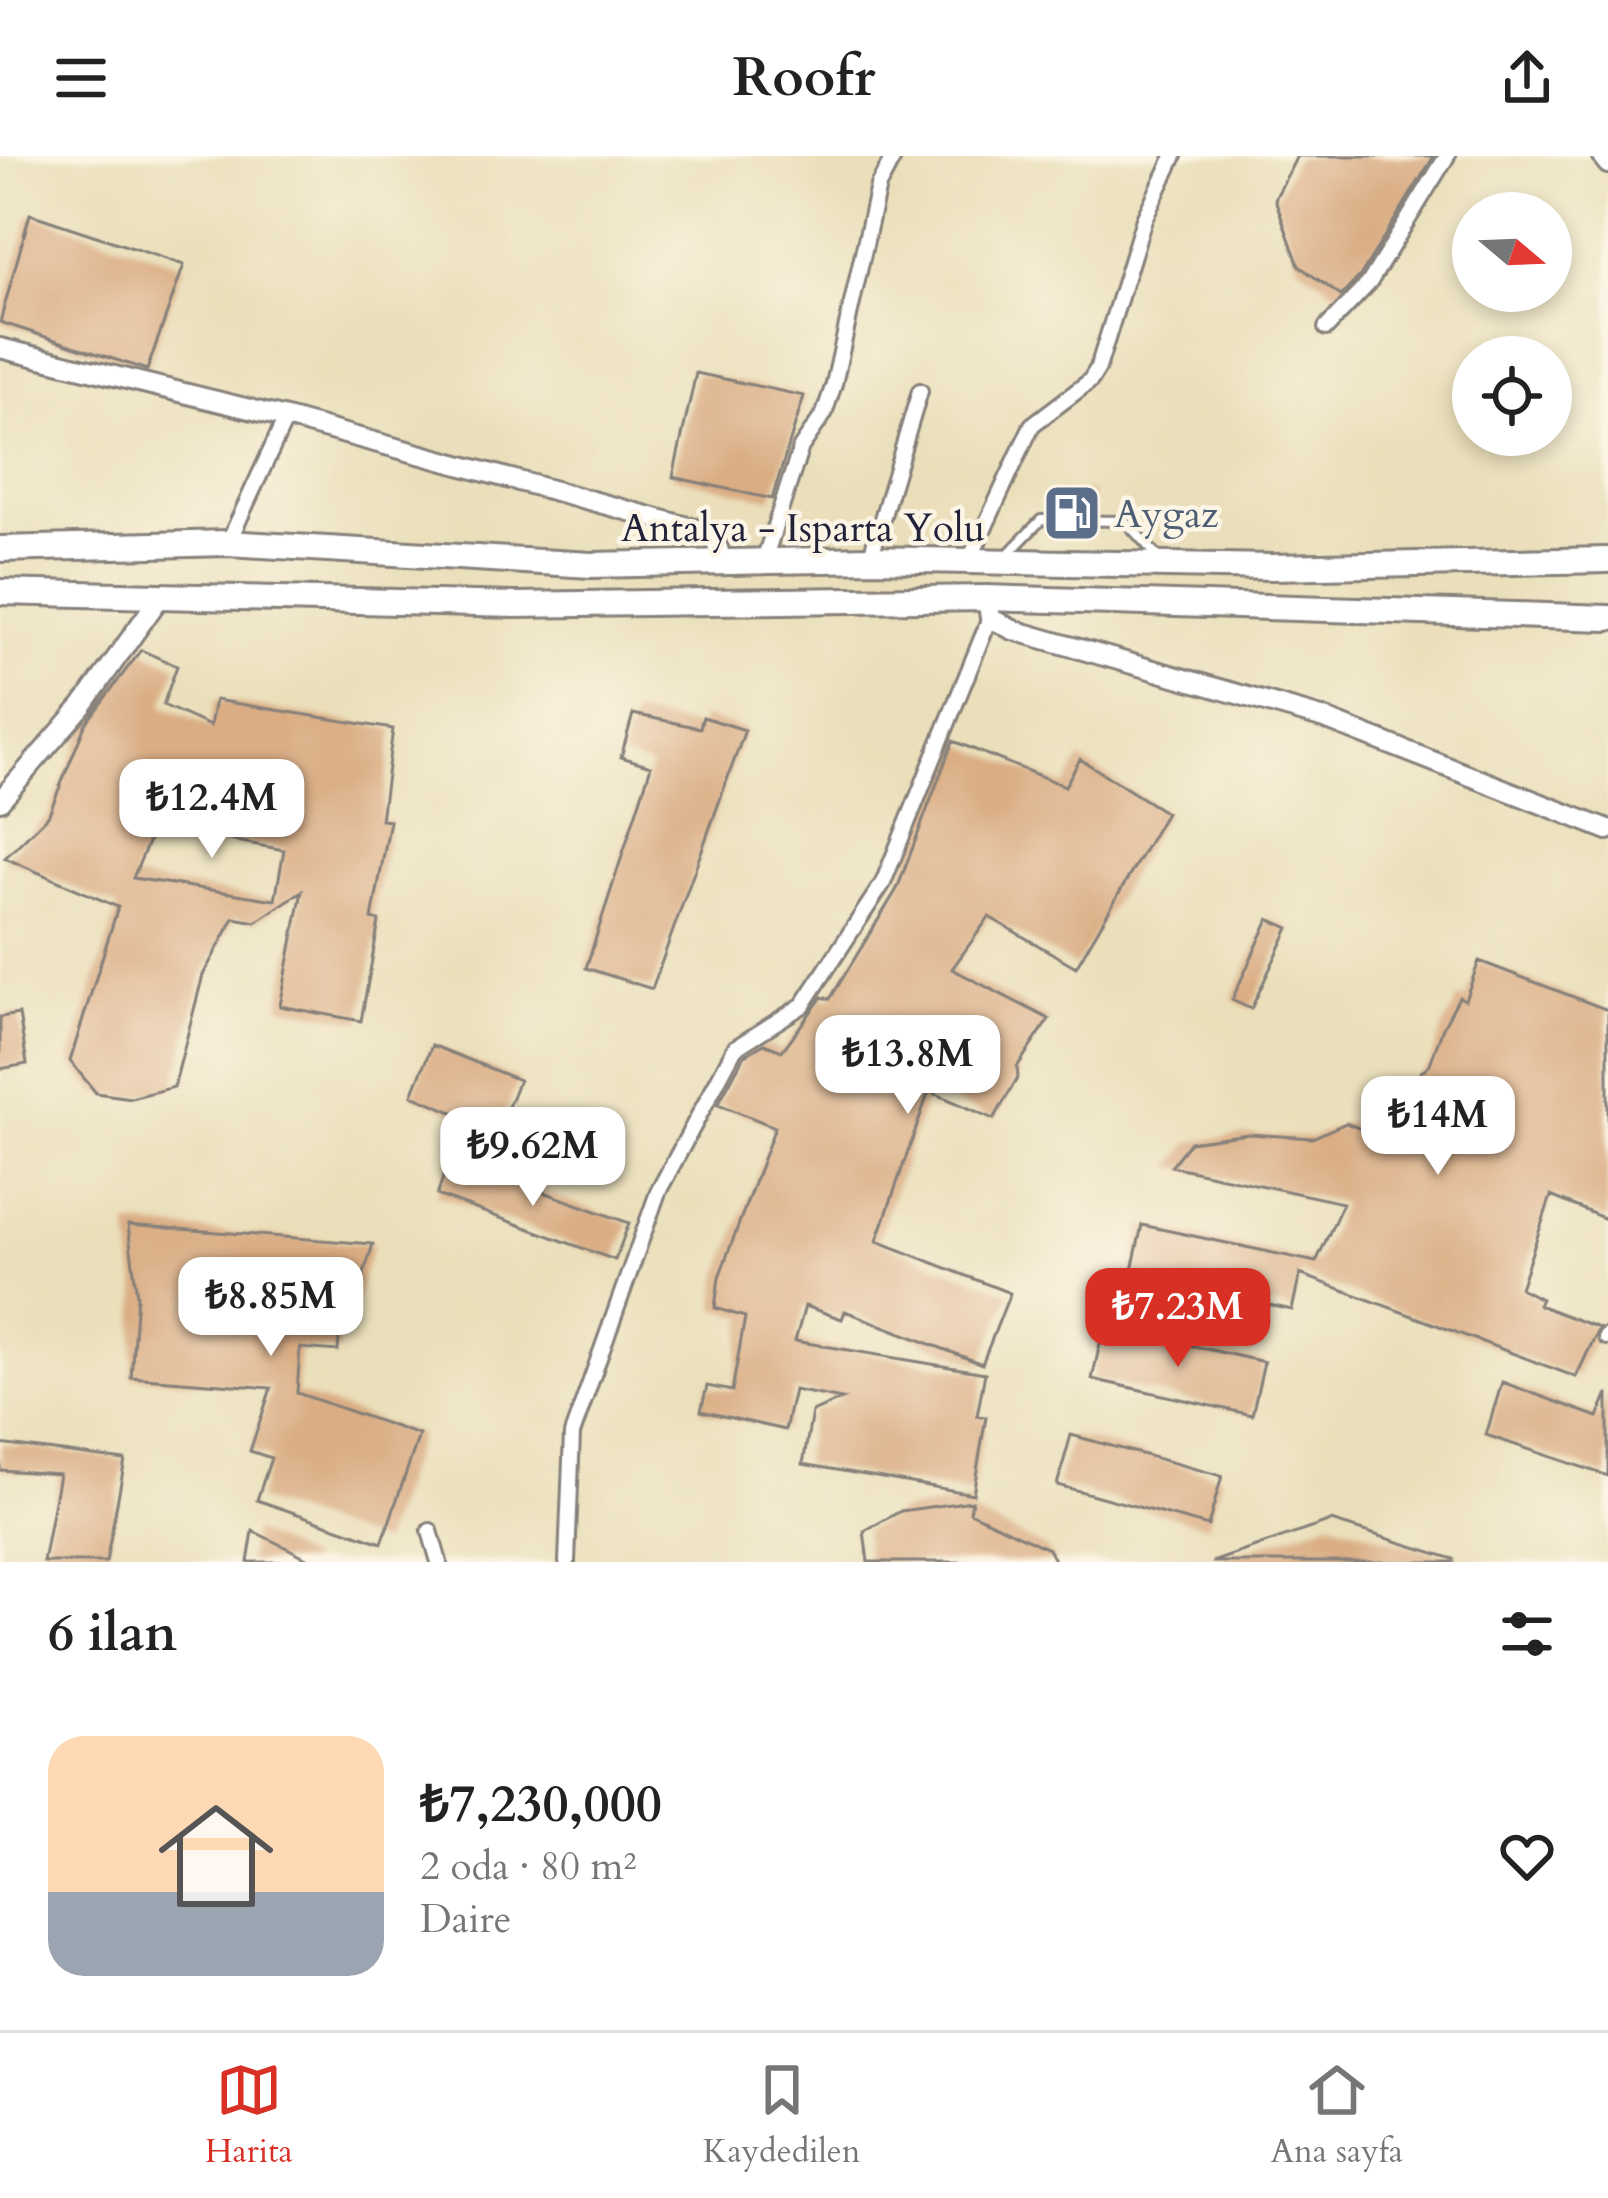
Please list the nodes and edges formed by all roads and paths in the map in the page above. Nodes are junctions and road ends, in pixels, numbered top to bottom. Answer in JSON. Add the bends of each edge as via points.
{"nodes":[{"id":1,"x":894,"y":156,"type":"edge"},
{"id":2,"x":1174,"y":156,"type":"edge"},
{"id":3,"x":1447,"y":156,"type":"edge"},
{"id":4,"x":1602,"y":156,"type":"edge"},
{"id":5,"x":1608,"y":164,"type":"edge"},
{"id":6,"x":1326,"y":328,"type":"dead end"},
{"id":7,"x":0,"y":348,"type":"edge"},
{"id":8,"x":920,"y":391,"type":"dead end"},
{"id":9,"x":286,"y":418,"type":"junction"},
{"id":10,"x":228,"y":543,"type":"junction"},
{"id":11,"x":0,"y":549,"type":"edge"},
{"id":12,"x":721,"y":559,"type":"junction"},
{"id":13,"x":870,"y":559,"type":"junction"},
{"id":14,"x":764,"y":560,"type":"junction"},
{"id":15,"x":1608,"y":560,"type":"edge"},
{"id":16,"x":969,"y":561,"type":"junction"},
{"id":17,"x":1001,"y":561,"type":"junction"},
{"id":18,"x":1166,"y":565,"type":"junction"},
{"id":19,"x":0,"y":592,"type":"edge"},
{"id":20,"x":160,"y":597,"type":"junction"},
{"id":21,"x":988,"y":608,"type":"junction"},
{"id":22,"x":1608,"y":618,"type":"edge"},
{"id":23,"x":0,"y":801,"type":"edge"},
{"id":24,"x":1608,"y":830,"type":"edge"},
{"id":25,"x":430,"y":1531,"type":"dead end"},
{"id":26,"x":439,"y":1562,"type":"edge"},
{"id":27,"x":567,"y":1562,"type":"edge"}],
"edges":[{"from":1,"to":14,"type":"street","via":[[878,186],[834,384],[800,447]]},
{"from":2,"to":16,"type":"street","via":[[1139,232],[1099,368],[1032,425]]},
{"from":3,"to":6,"type":"street","via":[[1369,283]]},
{"from":4,"to":5,"type":"street"},
{"from":7,"to":9,"type":"street"},
{"from":8,"to":13,"type":"street"},
{"from":9,"to":10,"type":"street"},
{"from":9,"to":12,"type":"street","via":[[714,534]]},
{"from":10,"to":11,"type":"highway","name":"Antalya - Isparta Yolu"},
{"from":10,"to":12,"type":"highway","name":"Antalya - Isparta Yolu","via":[[591,565]]},
{"from":12,"to":14,"type":"highway","name":"Antalya - Isparta Yolu"},
{"from":13,"to":14,"type":"highway","name":"Antalya - Isparta Yolu"},
{"from":13,"to":16,"type":"highway","name":"Antalya - Isparta Yolu"},
{"from":15,"to":18,"type":"highway","name":"Antalya - Isparta Yolu"},
{"from":16,"to":17,"type":"highway","name":"Antalya - Isparta Yolu"},
{"from":17,"to":18,"type":"highway","name":"Antalya - Isparta Yolu"},
{"from":17,"to":18,"type":"lane","via":[[1041,520],[1125,521]]},
{"from":19,"to":20,"type":"highway","name":"Antalya - Isparta Yolu"},
{"from":20,"to":21,"type":"highway","name":"Antalya - Isparta Yolu"},
{"from":20,"to":23,"type":"street","via":[[83,705]]},
{"from":21,"to":22,"type":"highway","name":"Antalya - Isparta Yolu"},
{"from":21,"to":24,"type":"street","via":[[1107,660],[1324,719]]},
{"from":21,"to":27,"type":"street","via":[[884,883],[803,1005],[735,1048],[658,1192],[572,1434]]},
{"from":25,"to":26,"type":"street"}]}
